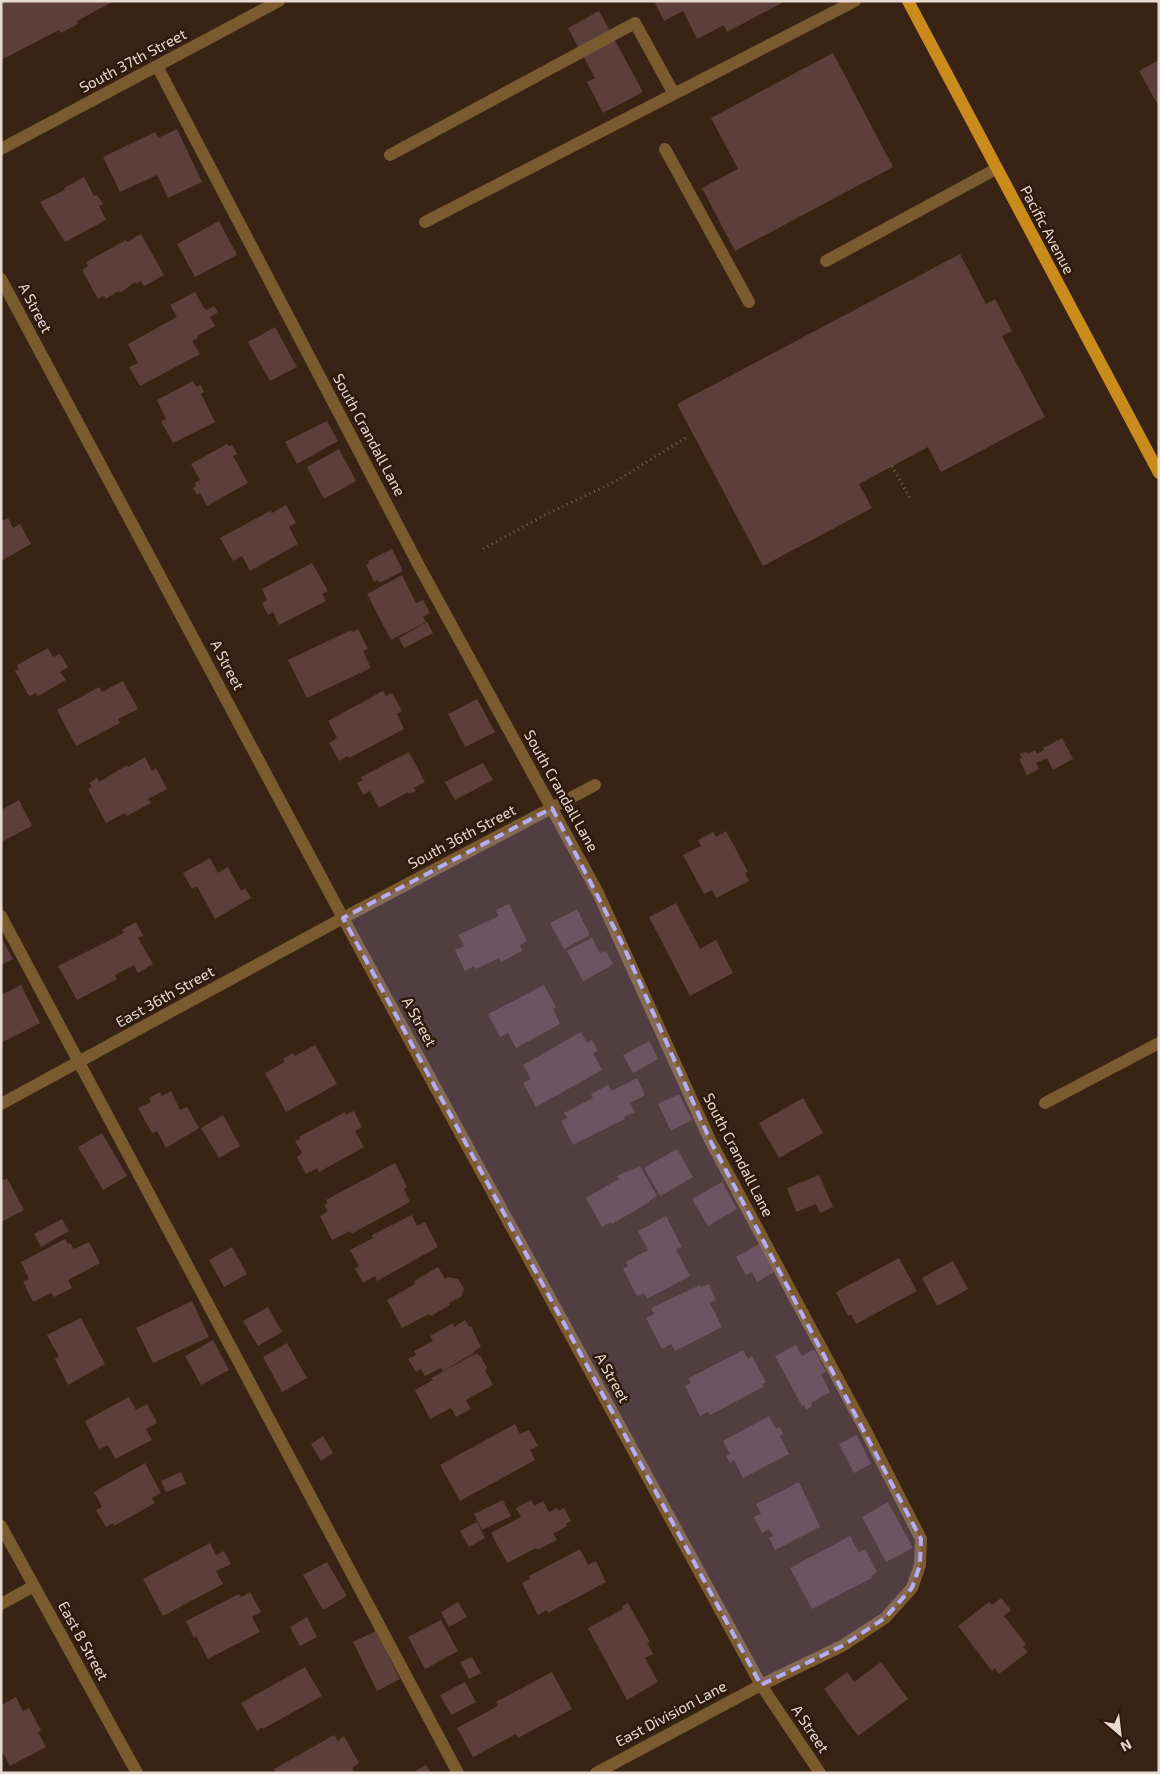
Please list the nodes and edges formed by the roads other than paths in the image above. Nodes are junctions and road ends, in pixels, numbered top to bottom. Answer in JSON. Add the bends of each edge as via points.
{"nodes":[{"id":1,"x":279,"y":1,"type":"edge"},
{"id":2,"x":856,"y":1,"type":"edge"},
{"id":3,"x":908,"y":1,"type":"edge"},
{"id":4,"x":157,"y":66,"type":"junction"},
{"id":5,"x":674,"y":94,"type":"junction"},
{"id":6,"x":1,"y":149,"type":"edge"},
{"id":7,"x":665,"y":149,"type":"dead end"},
{"id":8,"x":390,"y":155,"type":"dead end"},
{"id":9,"x":996,"y":169,"type":"junction"},
{"id":10,"x":425,"y":222,"type":"dead end"},
{"id":11,"x":826,"y":261,"type":"dead end"},
{"id":12,"x":1,"y":279,"type":"edge"},
{"id":13,"x":749,"y":302,"type":"dead end"},
{"id":14,"x":1159,"y":473,"type":"edge"},
{"id":15,"x":595,"y":785,"type":"dead end"},
{"id":16,"x":552,"y":808,"type":"junction"},
{"id":17,"x":1,"y":916,"type":"edge"},
{"id":18,"x":343,"y":918,"type":"junction"},
{"id":19,"x":1159,"y":1043,"type":"edge"},
{"id":20,"x":79,"y":1062,"type":"junction"},
{"id":21,"x":1,"y":1104,"type":"edge"},
{"id":22,"x":1045,"y":1104,"type":"dead end"},
{"id":23,"x":1,"y":1526,"type":"edge"},
{"id":24,"x":921,"y":1539,"type":"joint"},
{"id":25,"x":34,"y":1586,"type":"junction"},
{"id":26,"x":1,"y":1604,"type":"edge"},
{"id":27,"x":761,"y":1685,"type":"junction"},
{"id":28,"x":137,"y":1773,"type":"edge"},
{"id":29,"x":458,"y":1773,"type":"edge"},
{"id":30,"x":596,"y":1773,"type":"edge"},
{"id":31,"x":820,"y":1773,"type":"edge"}],
"edges":[{"from":1,"to":4,"type":"street","name":"South 37th Street"},
{"from":2,"to":5,"type":"street"},
{"from":3,"to":9,"type":"main road","name":"Pacific Avenue"},
{"from":4,"to":6,"type":"street","name":"South 37th Street"},
{"from":4,"to":16,"type":"street","name":"South Crandall Lane","via":[[418,564]]},
{"from":5,"to":8,"type":"street","via":[[635,23]]},
{"from":5,"to":10,"type":"street"},
{"from":7,"to":13,"type":"street"},
{"from":9,"to":11,"type":"street"},
{"from":9,"to":14,"type":"main road","name":"Pacific Avenue"},
{"from":12,"to":18,"type":"street","name":"A Street"},
{"from":15,"to":16,"type":"street","name":"South 36th Street"},
{"from":16,"to":18,"type":"street","name":"South 36th Street"},
{"from":16,"to":24,"type":"street","name":"South Crandall Lane","via":[[623,945],[710,1140],[868,1433]]},
{"from":17,"to":20,"type":"street"},
{"from":18,"to":20,"type":"street","name":"East 36th Street"},
{"from":18,"to":27,"type":"street","name":"A Street"},
{"from":19,"to":22,"type":"street"},
{"from":20,"to":21,"type":"street","name":"East 36th Street"},
{"from":20,"to":29,"type":"street"},
{"from":23,"to":25,"type":"street","name":"East B Street"},
{"from":24,"to":27,"type":"street","name":"East Division Lane","via":[[920,1565],[912,1588],[885,1618],[842,1646]]},
{"from":25,"to":26,"type":"street"},
{"from":25,"to":28,"type":"street","name":"East B Street"},
{"from":27,"to":30,"type":"street","name":"East Division Lane"},
{"from":27,"to":31,"type":"street","name":"A Street"}]}
